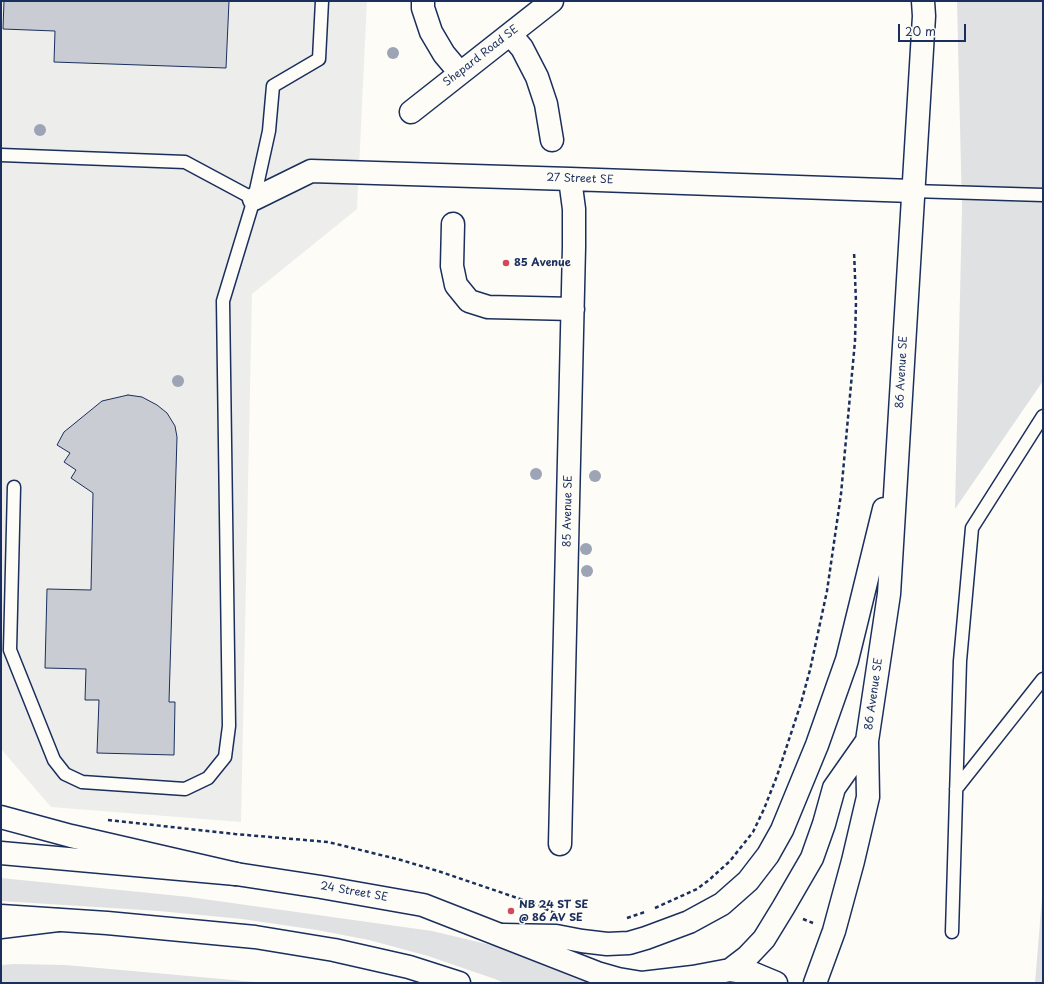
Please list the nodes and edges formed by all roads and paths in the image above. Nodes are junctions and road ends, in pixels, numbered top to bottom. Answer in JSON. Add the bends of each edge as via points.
{"nodes":[{"id":1,"x":322,"y":1,"type":"edge"},
{"id":2,"x":423,"y":1,"type":"edge"},
{"id":3,"x":552,"y":1,"type":"edge"},
{"id":4,"x":923,"y":1,"type":"edge"},
{"id":5,"x":510,"y":34,"type":"junction"},
{"id":6,"x":460,"y":73,"type":"junction"},
{"id":7,"x":411,"y":112,"type":"dead end"},
{"id":8,"x":552,"y":140,"type":"dead end"},
{"id":9,"x":1,"y":154,"type":"edge"},
{"id":10,"x":570,"y":179,"type":"junction"},
{"id":11,"x":912,"y":192,"type":"junction"},
{"id":12,"x":1043,"y":195,"type":"edge"},
{"id":13,"x":254,"y":199,"type":"junction"},
{"id":14,"x":453,"y":224,"type":"dead end"},
{"id":15,"x":573,"y":309,"type":"junction"},
{"id":16,"x":1043,"y":416,"type":"edge"},
{"id":17,"x":897,"y":453,"type":"junction"},
{"id":18,"x":14,"y":487,"type":"dead end"},
{"id":19,"x":1043,"y":679,"type":"edge"},
{"id":20,"x":868,"y":741,"type":"junction"},
{"id":21,"x":956,"y":789,"type":"junction"},
{"id":22,"x":1,"y":817,"type":"edge"},
{"id":23,"x":560,"y":844,"type":"dead end"},
{"id":24,"x":1,"y":853,"type":"edge"},
{"id":25,"x":236,"y":874,"type":"junction"},
{"id":26,"x":1,"y":916,"type":"edge"},
{"id":27,"x":802,"y":918,"type":"dead end"},
{"id":28,"x":58,"y":920,"type":"junction"},
{"id":29,"x":816,"y":924,"type":"dead end"},
{"id":30,"x":1,"y":927,"type":"edge"},
{"id":31,"x":952,"y":932,"type":"dead end"},
{"id":32,"x":503,"y":935,"type":"junction"},
{"id":33,"x":730,"y":970,"type":"junction"},
{"id":34,"x":689,"y":980,"type":"edge"},
{"id":35,"x":459,"y":983,"type":"edge"},
{"id":36,"x":776,"y":983,"type":"edge"},
{"id":37,"x":815,"y":983,"type":"edge"}],
"edges":[{"from":1,"to":13,"type":"lane","via":[[319,59],[273,86],[269,132]]},
{"from":2,"to":6,"type":"main road","via":[[431,32],[444,54]]},
{"from":3,"to":5,"type":"main road","name":"Shepard Road SE"},
{"from":4,"to":11,"type":"main road","name":"86 Avenue SE"},
{"from":5,"to":6,"type":"main road","name":"Shepard Road SE"},
{"from":5,"to":8,"type":"main road","via":[[522,48],[538,77]]},
{"from":6,"to":7,"type":"main road","name":"Shepard Road SE"},
{"from":9,"to":13,"type":"lane","via":[[186,162]]},
{"from":10,"to":11,"type":"main road","name":"27 Street SE"},
{"from":10,"to":13,"type":"main road","name":"27 Street SE","via":[[311,171]]},
{"from":10,"to":15,"type":"main road","name":"85 Avenue SE","via":[[574,209]]},
{"from":11,"to":12,"type":"lane"},
{"from":11,"to":17,"type":"main road","name":"86 Avenue SE"},
{"from":13,"to":18,"type":"lane","via":[[223,302],[229,726],[224,757],[208,778],[185,789],[82,782],[64,774],[54,760],[10,650]]},
{"from":14,"to":15,"type":"main road","via":[[452,266],[456,285],[470,301],[488,307]]},
{"from":15,"to":23,"type":"main road","name":"85 Avenue SE"},
{"from":16,"to":21,"type":"lane","via":[[972,528],[960,661]]},
{"from":17,"to":20,"type":"main road","name":"86 Avenue SE","via":[[889,594]]},
{"from":17,"to":32,"type":"main road","via":[[847,660],[817,745],[782,830],[768,855],[748,880],[722,904],[688,922],[629,942],[607,944],[556,936]]},
{"from":19,"to":21,"type":"lane"},
{"from":20,"to":33,"type":"main road","name":"86 Avenue SE","via":[[834,788],[812,858],[764,939]]},
{"from":20,"to":37,"type":"main road","name":"86 Avenue SE","via":[[868,797],[834,931]]},
{"from":21,"to":31,"type":"lane"},
{"from":22,"to":25,"type":"main road"},
{"from":24,"to":25,"type":"main road","name":"24 Street SE"},
{"from":25,"to":32,"type":"main road","name":"24 Street SE","via":[[423,904]]},
{"from":26,"to":28,"type":"main road"},
{"from":27,"to":29,"type":"path"},
{"from":28,"to":30,"type":"main road"},
{"from":28,"to":35,"type":"main road","via":[[255,937],[334,950],[410,967]]},
{"from":32,"to":34,"type":"main road","name":"24 Street SE","via":[[618,979],[642,983]]},
{"from":33,"to":34,"type":"main road","name":"24 Street SE"},
{"from":33,"to":36,"type":"main road","via":[[752,973]]}]}
